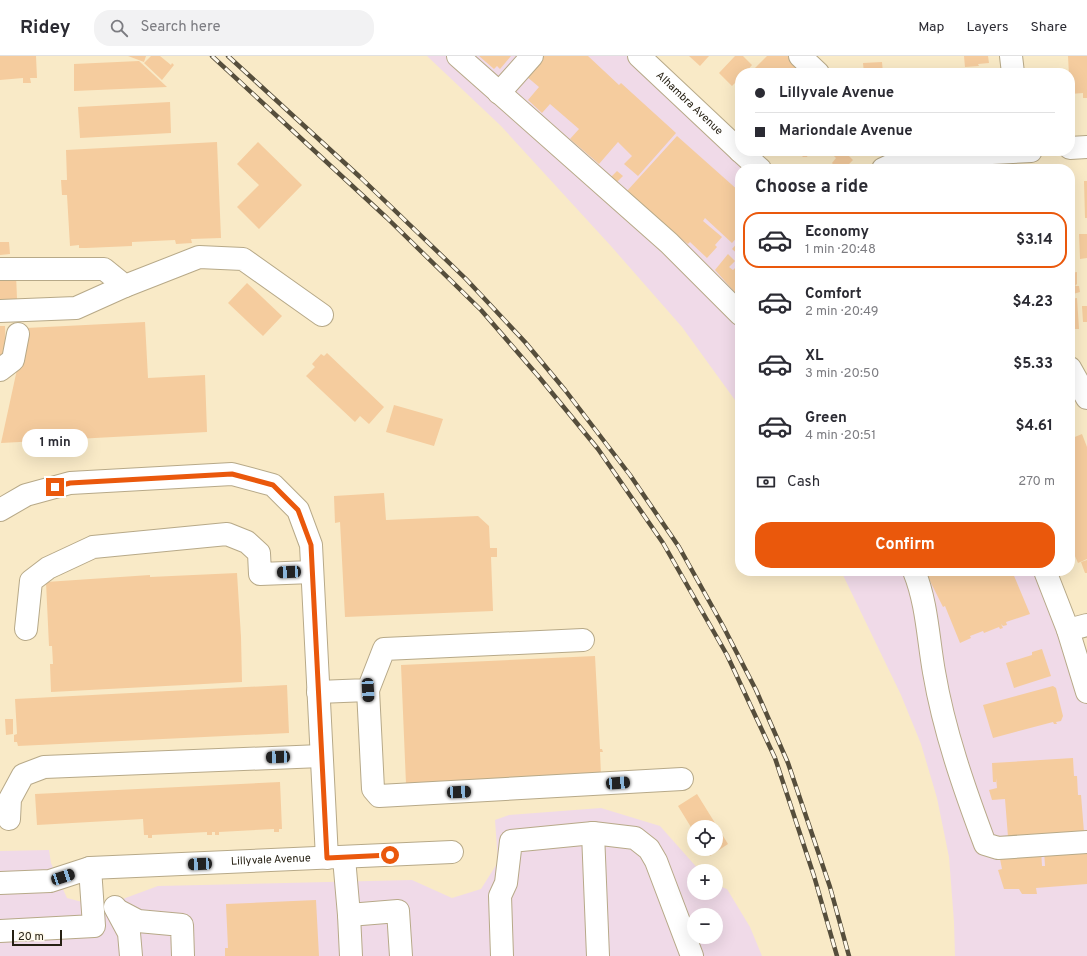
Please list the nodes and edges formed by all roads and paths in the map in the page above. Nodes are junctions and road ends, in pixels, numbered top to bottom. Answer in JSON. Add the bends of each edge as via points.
{"nodes":[{"id":1,"x":458,"y":56,"type":"edge"},
{"id":2,"x":532,"y":56,"type":"edge"},
{"id":3,"x":639,"y":56,"type":"edge"},
{"id":4,"x":800,"y":56,"type":"edge"},
{"id":5,"x":1011,"y":56,"type":"edge"},
{"id":6,"x":813,"y":68,"type":"edge"},
{"id":7,"x":1012,"y":68,"type":"edge"},
{"id":8,"x":499,"y":93,"type":"junction"},
{"id":9,"x":735,"y":146,"type":"edge"},
{"id":10,"x":1087,"y":147,"type":"edge"},
{"id":11,"x":1075,"y":148,"type":"edge"},
{"id":12,"x":746,"y":156,"type":"edge"},
{"id":13,"x":952,"y":156,"type":"edge"},
{"id":14,"x":910,"y":159,"type":"edge"},
{"id":15,"x":754,"y":164,"type":"edge"},
{"id":16,"x":896,"y":164,"type":"edge"},
{"id":17,"x":0,"y":269,"type":"edge"},
{"id":18,"x":125,"y":286,"type":"junction"},
{"id":19,"x":735,"y":309,"type":"edge"},
{"id":20,"x":0,"y":312,"type":"edge"},
{"id":21,"x":322,"y":315,"type":"dead end"},
{"id":22,"x":18,"y":334,"type":"dead end"},
{"id":23,"x":0,"y":370,"type":"edge"},
{"id":24,"x":0,"y":510,"type":"edge"},
{"id":25,"x":312,"y":572,"type":"junction"},
{"id":26,"x":916,"y":576,"type":"edge"},
{"id":27,"x":1048,"y":576,"type":"edge"},
{"id":28,"x":1078,"y":628,"type":"edge"},
{"id":29,"x":26,"y":629,"type":"dead end"},
{"id":30,"x":583,"y":640,"type":"dead end"},
{"id":31,"x":368,"y":690,"type":"junction"},
{"id":32,"x":318,"y":692,"type":"junction"},
{"id":33,"x":1087,"y":692,"type":"edge"},
{"id":34,"x":321,"y":756,"type":"junction"},
{"id":35,"x":682,"y":779,"type":"dead end"},
{"id":36,"x":9,"y":819,"type":"dead end"},
{"id":37,"x":593,"y":833,"type":"junction"},
{"id":38,"x":1087,"y":842,"type":"edge"},
{"id":39,"x":452,"y":852,"type":"dead end"},
{"id":40,"x":335,"y":858,"type":"junction"},
{"id":41,"x":90,"y":868,"type":"junction"},
{"id":42,"x":0,"y":883,"type":"edge"},
{"id":43,"x":117,"y":910,"type":"junction"},
{"id":44,"x":349,"y":915,"type":"junction"},
{"id":45,"x":0,"y":931,"type":"edge"},
{"id":46,"x":131,"y":956,"type":"edge"},
{"id":47,"x":183,"y":956,"type":"edge"},
{"id":48,"x":350,"y":956,"type":"edge"},
{"id":49,"x":401,"y":956,"type":"edge"},
{"id":50,"x":502,"y":956,"type":"edge"},
{"id":51,"x":598,"y":956,"type":"edge"},
{"id":52,"x":692,"y":956,"type":"edge"}],
"edges":[{"from":1,"to":8,"type":"street"},
{"from":2,"to":8,"type":"street"},
{"from":3,"to":9,"type":"street","name":"Alhambra Avenue"},
{"from":4,"to":6,"type":"street"},
{"from":5,"to":7,"type":"street"},
{"from":8,"to":19,"type":"street","via":[[669,243]]},
{"from":10,"to":11,"type":"street"},
{"from":12,"to":15,"type":"street","name":"Alhambra Avenue"},
{"from":13,"to":14,"type":"street"},
{"from":14,"to":16,"type":"street"},
{"from":17,"to":18,"type":"street","via":[[104,269]]},
{"from":18,"to":20,"type":"street","via":[[76,308]]},
{"from":18,"to":21,"type":"street","via":[[199,258],[243,259]]},
{"from":22,"to":23,"type":"street","via":[[13,360]]},
{"from":24,"to":25,"type":"street","via":[[26,495],[70,483],[232,474],[273,485],[298,510],[311,545]]},
{"from":25,"to":29,"type":"street","via":[[260,574],[258,553],[246,542],[227,534],[93,547],[48,568],[31,581]]},
{"from":25,"to":32,"type":"street"},
{"from":26,"to":38,"type":"street","via":[[921,589],[934,673],[951,743],[985,844],[998,848]]},
{"from":27,"to":28,"type":"street"},
{"from":28,"to":33,"type":"street"},
{"from":30,"to":31,"type":"street","via":[[384,648]]},
{"from":31,"to":32,"type":"street"},
{"from":31,"to":35,"type":"street","via":[[373,789],[379,796]]},
{"from":32,"to":34,"type":"street"},
{"from":34,"to":36,"type":"street","via":[[44,767],[23,775],[10,799]]},
{"from":34,"to":40,"type":"street"},
{"from":37,"to":50,"type":"street","via":[[511,841],[506,883],[500,896]]},
{"from":37,"to":51,"type":"street"},
{"from":37,"to":52,"type":"street","via":[[635,838],[649,849],[656,861]]},
{"from":39,"to":40,"type":"street","name":"Lillyvale Avenue"},
{"from":40,"to":41,"type":"street","name":"Lillyvale Avenue"},
{"from":40,"to":44,"type":"street"},
{"from":41,"to":42,"type":"street","name":"Lillyvale Avenue","via":[[50,881]]},
{"from":41,"to":43,"type":"street"},
{"from":41,"to":45,"type":"street","via":[[94,926]]},
{"from":43,"to":46,"type":"street","via":[[129,933]]},
{"from":43,"to":47,"type":"street","via":[[138,921],[182,925]]},
{"from":44,"to":48,"type":"street"},
{"from":44,"to":49,"type":"street","via":[[398,911]]}]}
